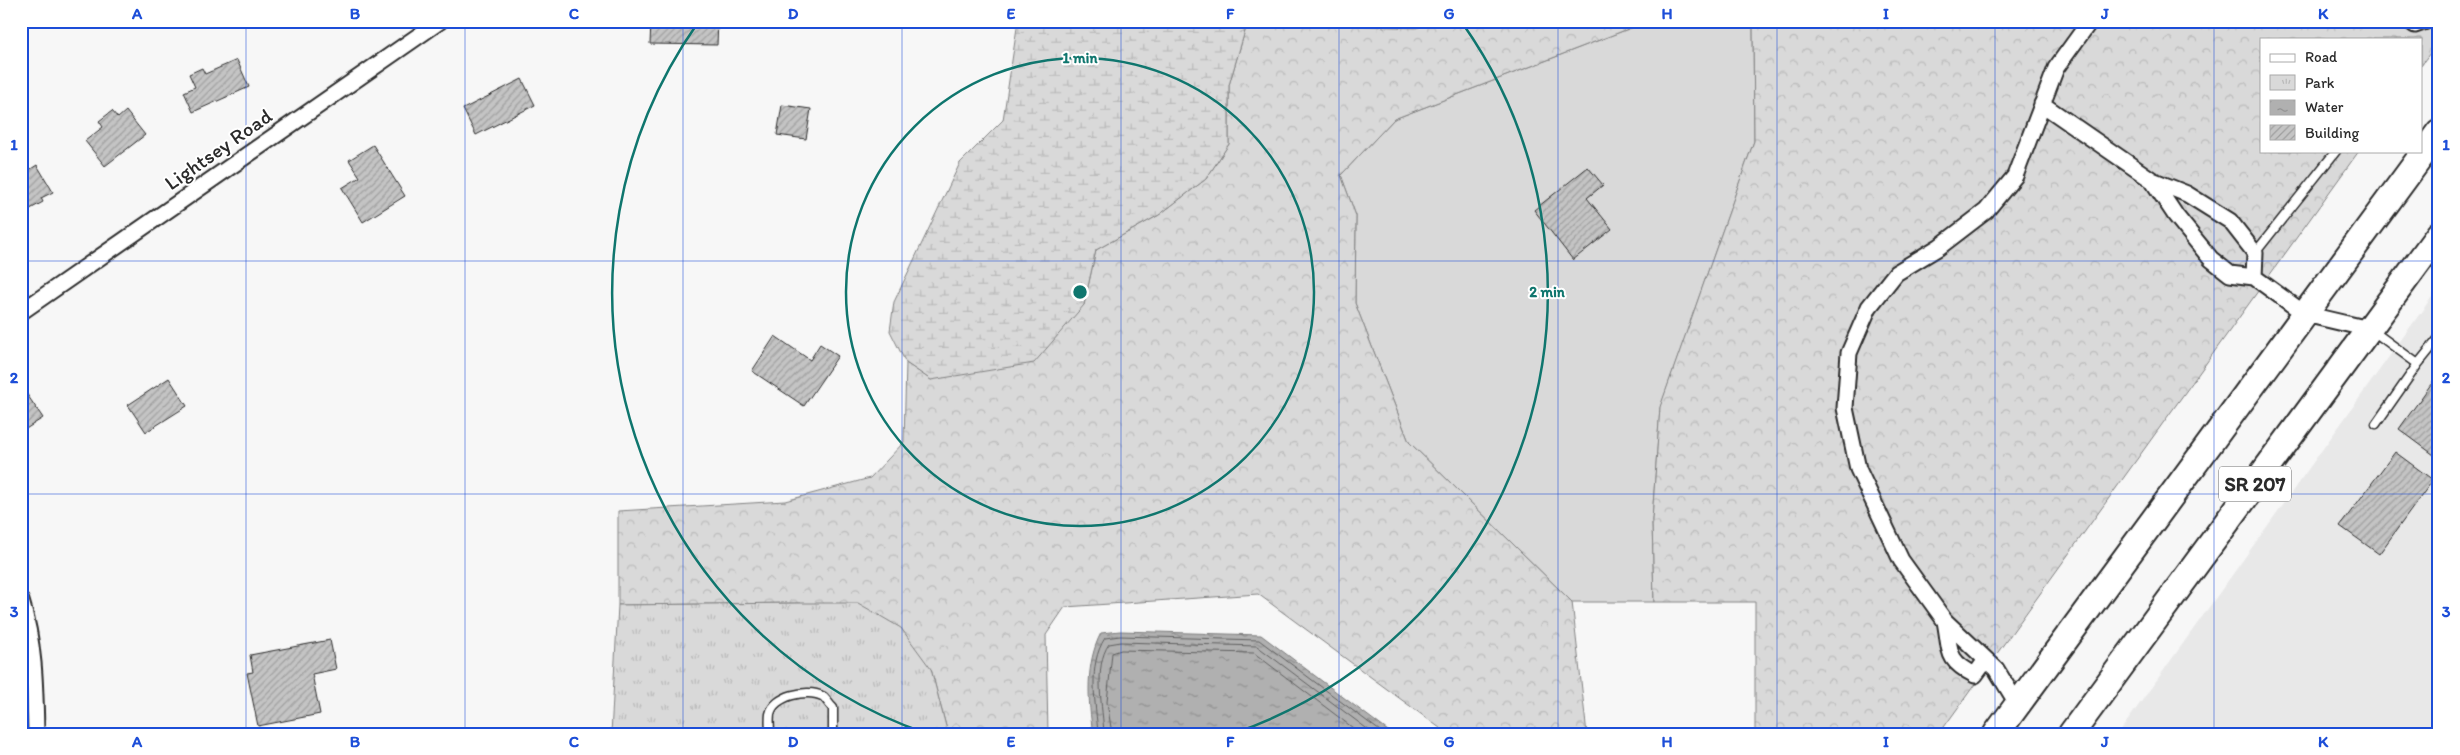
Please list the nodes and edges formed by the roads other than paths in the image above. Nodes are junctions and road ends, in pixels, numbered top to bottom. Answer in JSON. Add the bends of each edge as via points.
{"nodes":[{"id":1,"x":440,"y":21,"type":"edge"},
{"id":2,"x":2090,"y":21,"type":"edge"},
{"id":3,"x":2410,"y":21,"type":"edge"},
{"id":4,"x":2426,"y":21,"type":"edge"},
{"id":5,"x":2042,"y":104,"type":"junction"},
{"id":6,"x":2439,"y":132,"type":"edge"},
{"id":7,"x":2335,"y":152,"type":"edge"},
{"id":8,"x":2152,"y":180,"type":"junction"},
{"id":9,"x":2439,"y":234,"type":"edge"},
{"id":10,"x":2256,"y":253,"type":"junction"},
{"id":11,"x":2254,"y":277,"type":"junction"},
{"id":12,"x":21,"y":312,"type":"edge"},
{"id":13,"x":2304,"y":314,"type":"junction"},
{"id":14,"x":2369,"y":329,"type":"junction"},
{"id":15,"x":2439,"y":338,"type":"edge"},
{"id":16,"x":2418,"y":364,"type":"junction"},
{"id":17,"x":2376,"y":424,"type":"dead end"},
{"id":18,"x":21,"y":601,"type":"edge"},
{"id":19,"x":1945,"y":621,"type":"junction"},
{"id":20,"x":1986,"y":660,"type":"junction"},
{"id":21,"x":2018,"y":705,"type":"junction"},
{"id":22,"x":36,"y":734,"type":"edge"},
{"id":23,"x":770,"y":734,"type":"edge"},
{"id":24,"x":833,"y":734,"type":"edge"},
{"id":25,"x":1996,"y":734,"type":"edge"},
{"id":26,"x":2071,"y":734,"type":"edge"}],
"edges":[{"from":1,"to":12,"type":"street","name":"Lightsey Road"},
{"from":2,"to":5,"type":"street","via":[[2056,68]]},
{"from":3,"to":4,"type":"street","via":[[2415,24]]},
{"from":5,"to":8,"type":"street"},
{"from":5,"to":19,"type":"street","via":[[2014,176],[1986,211],[1939,247],[1896,274],[1870,307],[1849,353],[1845,408],[1858,469],[1901,560]]},
{"from":6,"to":13,"type":"highway","number":"SR 207"},
{"from":7,"to":10,"type":"lane"},
{"from":8,"to":10,"type":"street","via":[[2187,194],[2230,221]]},
{"from":8,"to":11,"type":"street","via":[[2211,259],[2230,274]]},
{"from":9,"to":14,"type":"highway","number":"SR 207"},
{"from":10,"to":11,"type":"street"},
{"from":11,"to":13,"type":"street"},
{"from":13,"to":14,"type":"street"},
{"from":13,"to":21,"type":"highway","number":"SR 207"},
{"from":14,"to":16,"type":"lane"},
{"from":14,"to":26,"type":"highway","number":"SR 207"},
{"from":15,"to":16,"type":"lane"},
{"from":16,"to":17,"type":"lane"},
{"from":18,"to":22,"type":"street","via":[[30,629],[35,662]]},
{"from":19,"to":20,"type":"street"},
{"from":19,"to":20,"type":"street","via":[[1951,656],[1957,666],[1975,674]]},
{"from":20,"to":21,"type":"street","via":[[1996,669]]},
{"from":21,"to":25,"type":"highway","number":"SR 207"},
{"from":23,"to":24,"type":"lane","via":[[770,712],[780,700],[808,694],[822,696],[832,708]]}]}
